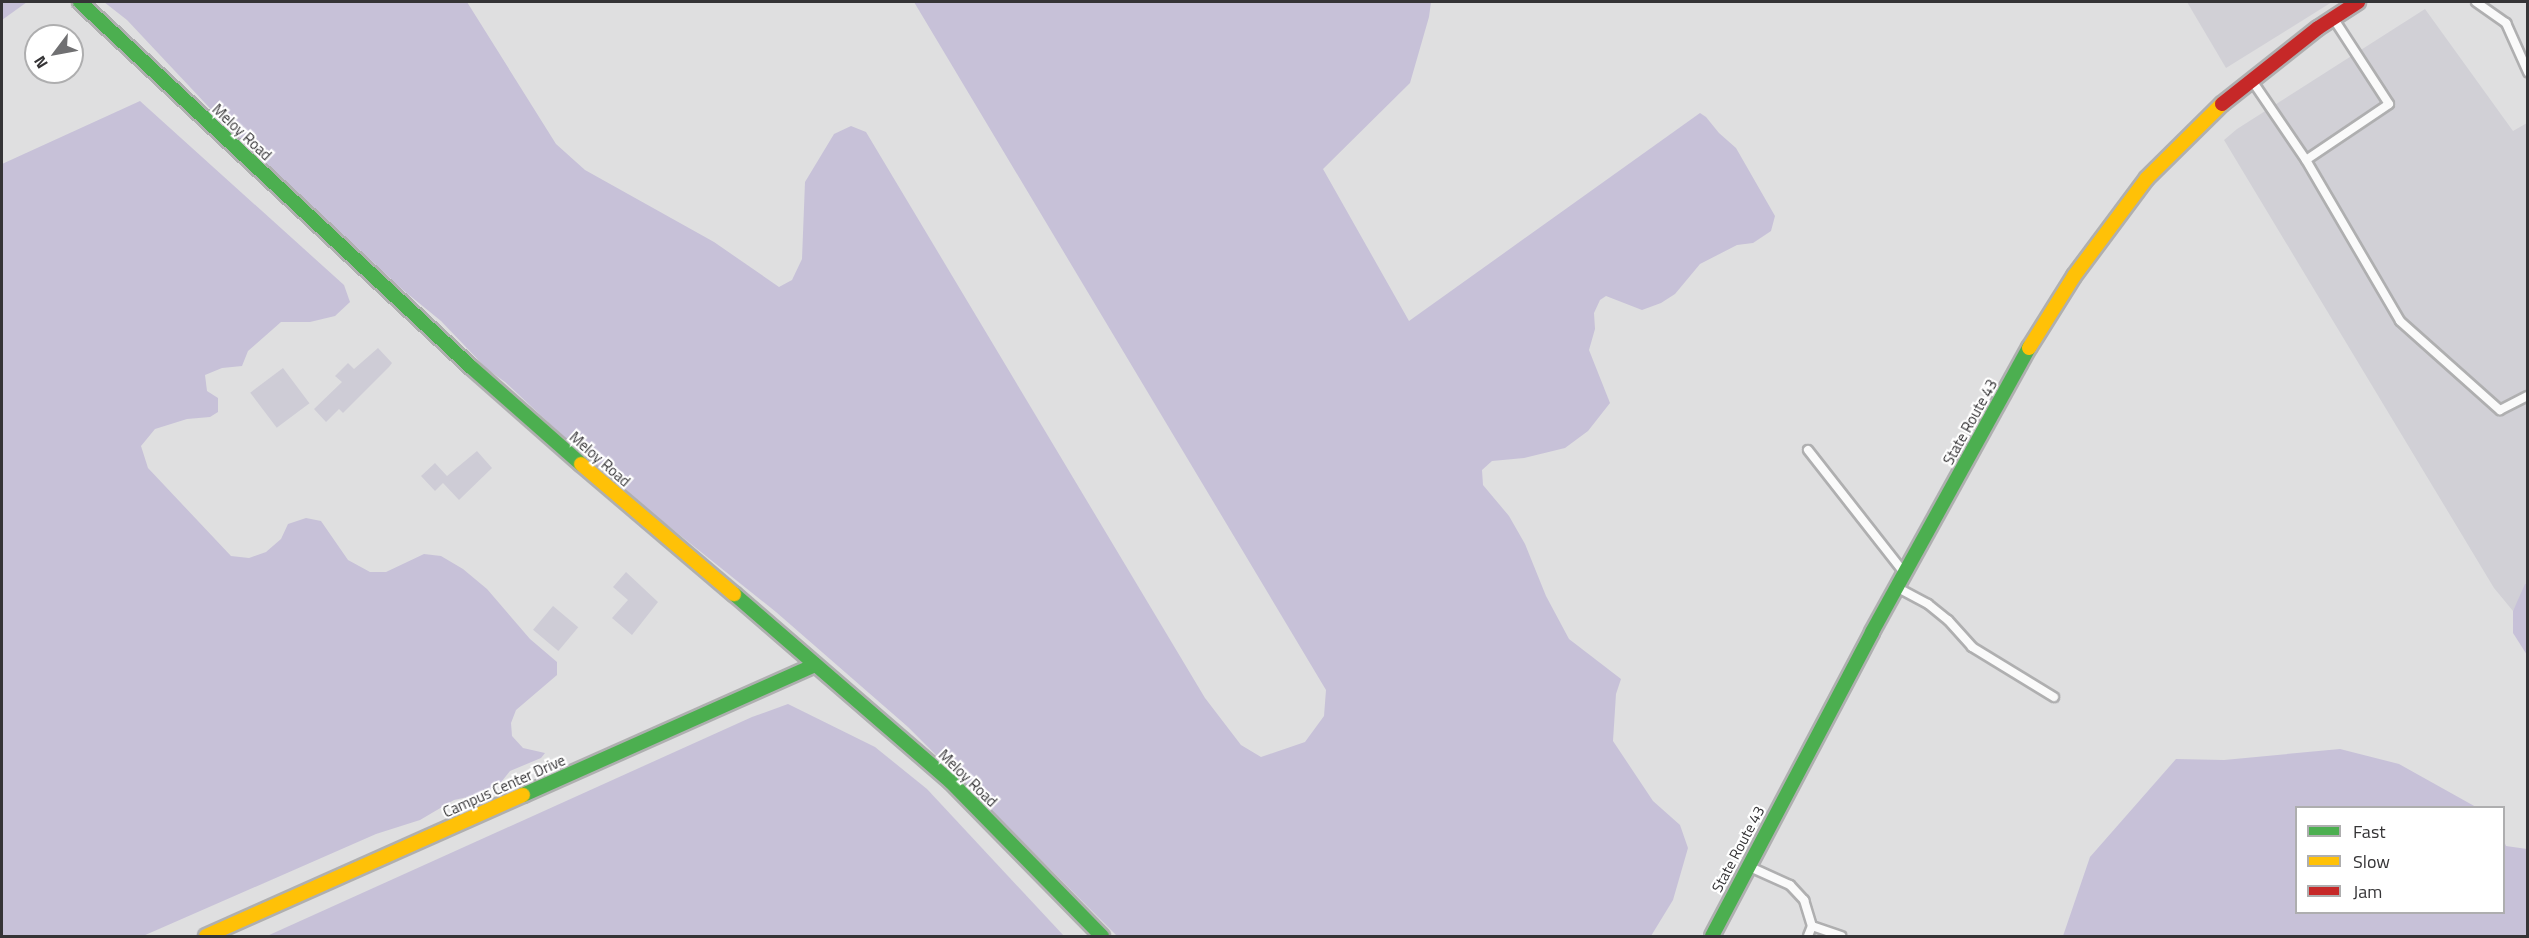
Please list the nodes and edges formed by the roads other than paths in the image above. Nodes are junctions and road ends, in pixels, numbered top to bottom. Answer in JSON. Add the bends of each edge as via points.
{"nodes":[{"id":1,"x":80,"y":2,"type":"edge"},
{"id":2,"x":2358,"y":2,"type":"edge"},
{"id":3,"x":2476,"y":2,"type":"edge"},
{"id":4,"x":2333,"y":18,"type":"junction"},
{"id":5,"x":2528,"y":72,"type":"edge"},
{"id":6,"x":2252,"y":80,"type":"junction"},
{"id":7,"x":2306,"y":160,"type":"junction"},
{"id":8,"x":2528,"y":396,"type":"edge"},
{"id":9,"x":1808,"y":450,"type":"dead end"},
{"id":10,"x":1905,"y":573,"type":"junction"},
{"id":11,"x":1897,"y":587,"type":"junction"},
{"id":12,"x":815,"y":665,"type":"junction"},
{"id":13,"x":2054,"y":697,"type":"dead end"},
{"id":14,"x":1748,"y":866,"type":"junction"},
{"id":15,"x":1812,"y":926,"type":"junction"},
{"id":16,"x":206,"y":936,"type":"edge"},
{"id":17,"x":1102,"y":936,"type":"edge"},
{"id":18,"x":1712,"y":936,"type":"edge"},
{"id":19,"x":1808,"y":936,"type":"edge"},
{"id":20,"x":1841,"y":936,"type":"edge"}],
"edges":[{"from":1,"to":12,"type":"street","name":"Meloy Road","via":[[472,368]]},
{"from":2,"to":4,"type":"street","name":"State Route 43"},
{"from":3,"to":5,"type":"lane","via":[[2506,23]]},
{"from":4,"to":6,"type":"street","name":"State Route 43"},
{"from":4,"to":7,"type":"lane","via":[[2389,104]]},
{"from":6,"to":7,"type":"lane"},
{"from":6,"to":10,"type":"street","name":"State Route 43","via":[[2181,142],[2147,178],[2074,276],[2033,340]]},
{"from":7,"to":8,"type":"lane","via":[[2400,321],[2500,410]]},
{"from":9,"to":10,"type":"lane"},
{"from":10,"to":11,"type":"street","name":"State Route 43"},
{"from":11,"to":13,"type":"lane","via":[[1928,604],[1988,659]]},
{"from":11,"to":14,"type":"street","name":"State Route 43"},
{"from":12,"to":16,"type":"street","name":"Campus Center Drive"},
{"from":12,"to":17,"type":"street","name":"Meloy Road","via":[[951,782]]},
{"from":14,"to":15,"type":"lane","via":[[1790,885],[1804,900]]},
{"from":14,"to":18,"type":"street","name":"State Route 43"},
{"from":15,"to":19,"type":"lane"},
{"from":15,"to":20,"type":"lane"}]}
